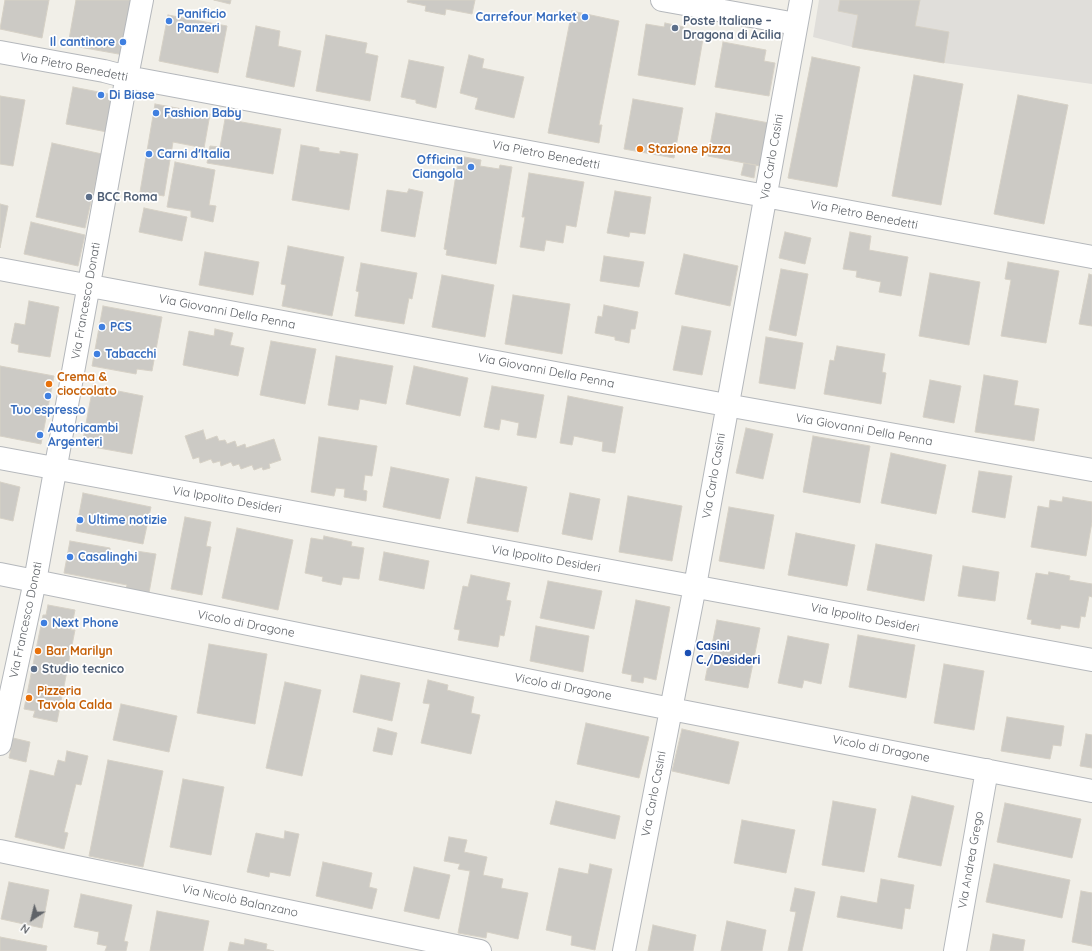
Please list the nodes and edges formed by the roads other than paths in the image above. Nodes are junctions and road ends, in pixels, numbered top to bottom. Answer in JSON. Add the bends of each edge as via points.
{"nodes":[{"id":1,"x":142,"y":0,"type":"edge"},
{"id":2,"x":662,"y":0,"type":"edge"},
{"id":3,"x":801,"y":0,"type":"edge"},
{"id":4,"x":796,"y":24,"type":"junction"},
{"id":5,"x":0,"y":52,"type":"edge"},
{"id":6,"x":127,"y":77,"type":"junction"},
{"id":7,"x":765,"y":196,"type":"junction"},
{"id":8,"x":1092,"y":257,"type":"edge"},
{"id":9,"x":0,"y":269,"type":"edge"},
{"id":10,"x":89,"y":286,"type":"junction"},
{"id":11,"x":726,"y":405,"type":"junction"},
{"id":12,"x":0,"y":458,"type":"edge"},
{"id":13,"x":55,"y":469,"type":"junction"},
{"id":14,"x":1092,"y":470,"type":"edge"},
{"id":15,"x":0,"y":574,"type":"edge"},
{"id":16,"x":35,"y":581,"type":"junction"},
{"id":17,"x":695,"y":586,"type":"junction"},
{"id":18,"x":1092,"y":660,"type":"edge"},
{"id":19,"x":671,"y":709,"type":"junction"},
{"id":20,"x":0,"y":744,"type":"edge"},
{"id":21,"x":987,"y":770,"type":"junction"},
{"id":22,"x":1092,"y":790,"type":"edge"},
{"id":23,"x":0,"y":851,"type":"edge"},
{"id":24,"x":480,"y":951,"type":"edge"},
{"id":25,"x":624,"y":951,"type":"edge"},
{"id":26,"x":956,"y":951,"type":"edge"}],
"edges":[{"from":1,"to":6,"type":"street","name":"Via Francesco Donati"},
{"from":2,"to":4,"type":"street"},
{"from":3,"to":4,"type":"street","name":"Via Carlo Casini"},
{"from":4,"to":7,"type":"street","name":"Via Carlo Casini"},
{"from":5,"to":6,"type":"street","name":"Via Pietro Benedetti"},
{"from":6,"to":7,"type":"street","name":"Via Pietro Benedetti"},
{"from":6,"to":10,"type":"street","name":"Via Francesco Donati"},
{"from":7,"to":8,"type":"street","name":"Via Pietro Benedetti"},
{"from":7,"to":11,"type":"street","name":"Via Carlo Casini"},
{"from":9,"to":10,"type":"street","name":"Via Giovanni Della Penna"},
{"from":10,"to":11,"type":"street","name":"Via Giovanni Della Penna"},
{"from":10,"to":13,"type":"street","name":"Via Francesco Donati"},
{"from":11,"to":14,"type":"street","name":"Via Giovanni Della Penna"},
{"from":11,"to":17,"type":"street","name":"Via Carlo Casini"},
{"from":12,"to":13,"type":"street","name":"Via Ippolito Desideri"},
{"from":13,"to":16,"type":"street","name":"Via Francesco Donati"},
{"from":13,"to":17,"type":"street","name":"Via Ippolito Desideri"},
{"from":15,"to":16,"type":"street","name":"Vicolo di Dragone"},
{"from":16,"to":19,"type":"street","name":"Vicolo di Dragone"},
{"from":16,"to":20,"type":"street","name":"Via Francesco Donati"},
{"from":17,"to":18,"type":"street","name":"Via Ippolito Desideri"},
{"from":17,"to":19,"type":"street","name":"Via Carlo Casini"},
{"from":19,"to":21,"type":"street","name":"Vicolo di Dragone"},
{"from":19,"to":25,"type":"street","name":"Via Carlo Casini"},
{"from":21,"to":22,"type":"street","name":"Vicolo di Dragone"},
{"from":21,"to":26,"type":"street","name":"Via Andrea Grego"},
{"from":23,"to":24,"type":"street","name":"Via Nicolò Balanzano"}]}
